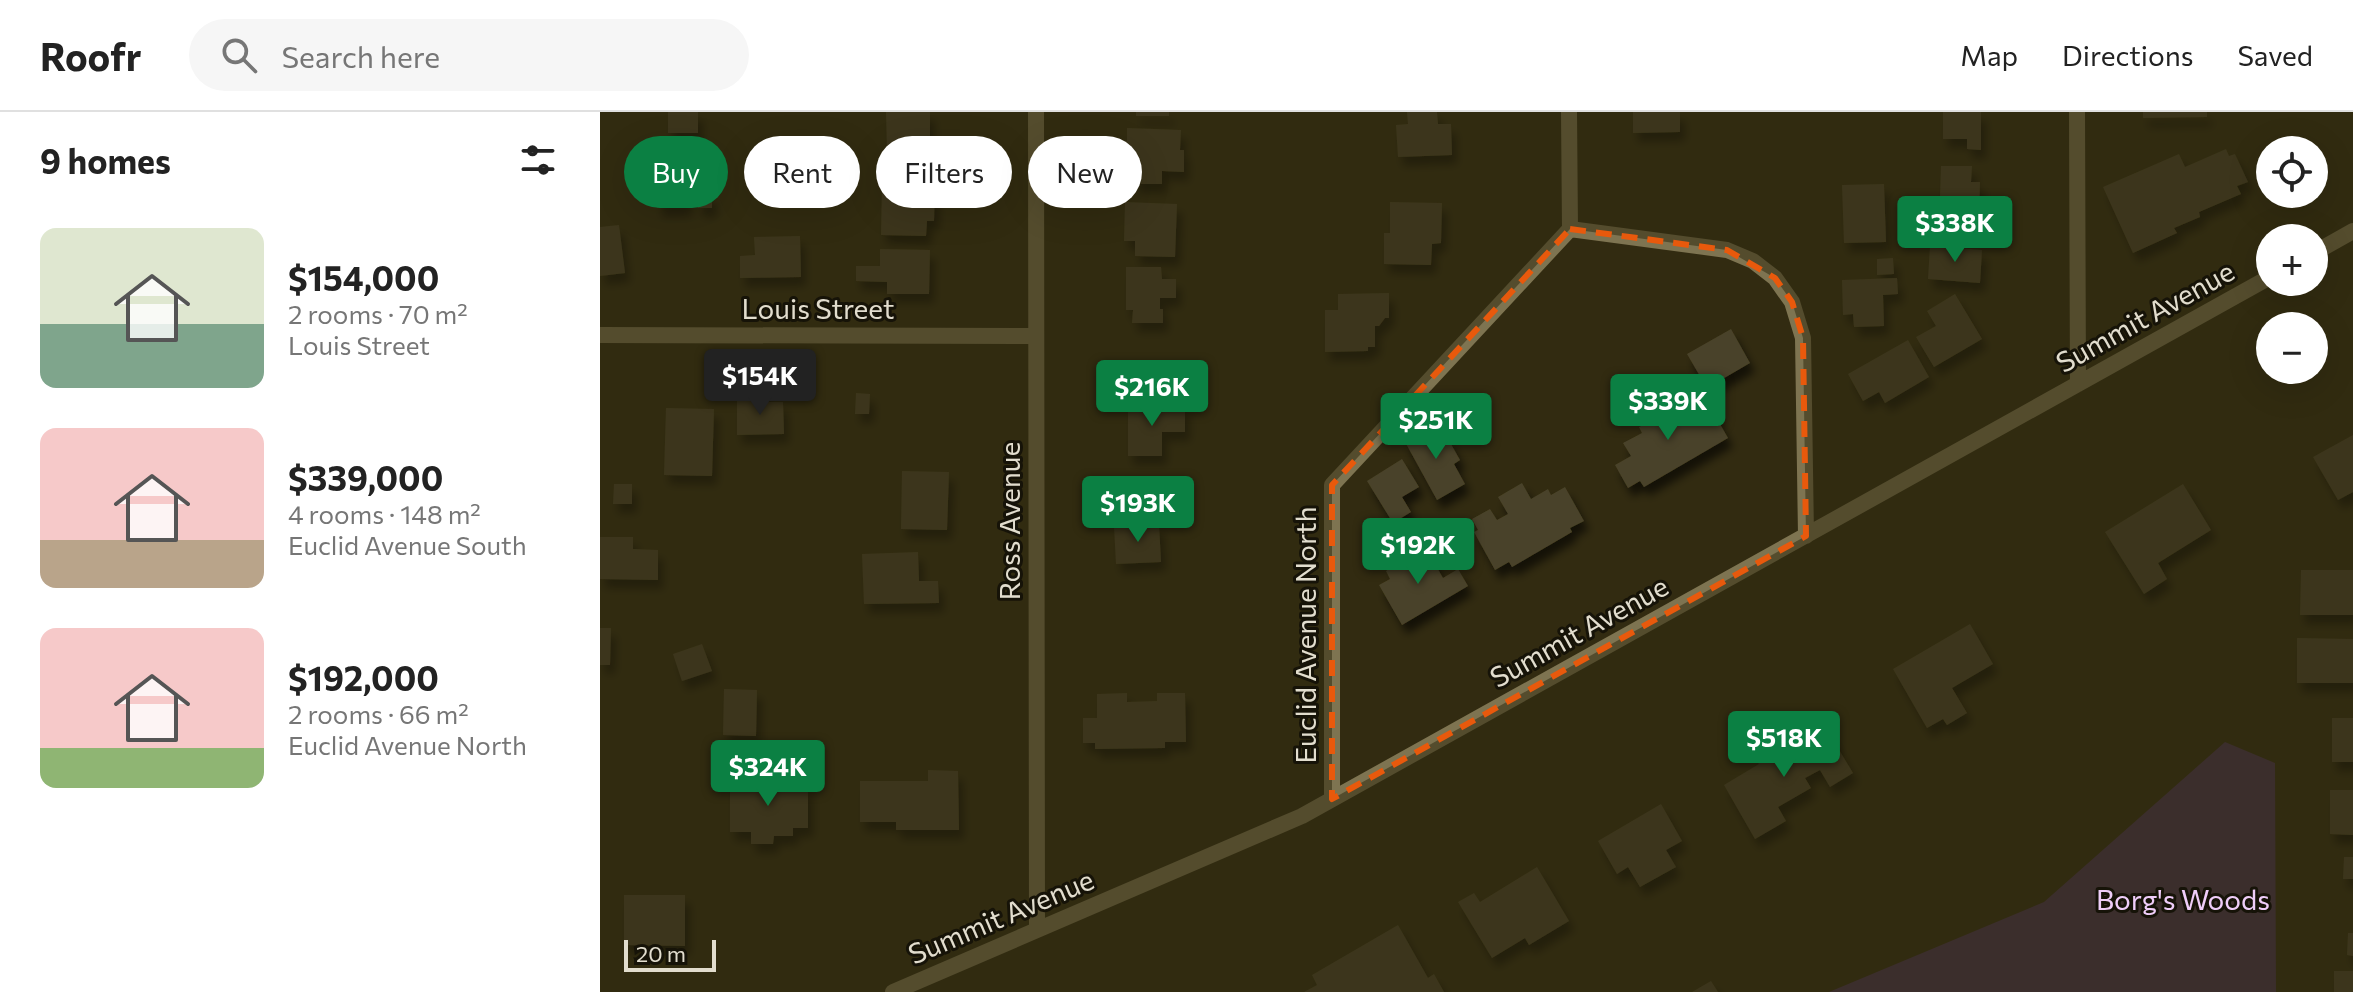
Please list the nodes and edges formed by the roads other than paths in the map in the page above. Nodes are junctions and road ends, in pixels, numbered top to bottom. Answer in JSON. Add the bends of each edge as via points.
{"nodes":[{"id":1,"x":1036,"y":112,"type":"edge"},
{"id":2,"x":1569,"y":112,"type":"edge"},
{"id":3,"x":2077,"y":112,"type":"edge"},
{"id":4,"x":1570,"y":229,"type":"junction"},
{"id":5,"x":2353,"y":231,"type":"edge"},
{"id":6,"x":2328,"y":245,"type":"edge"},
{"id":7,"x":2256,"y":285,"type":"edge"},
{"id":8,"x":600,"y":335,"type":"edge"},
{"id":9,"x":1036,"y":336,"type":"junction"},
{"id":10,"x":2078,"y":384,"type":"junction"},
{"id":11,"x":1806,"y":536,"type":"junction"},
{"id":12,"x":1332,"y":799,"type":"junction"},
{"id":13,"x":1037,"y":929,"type":"junction"},
{"id":14,"x":893,"y":992,"type":"edge"}],
"edges":[{"from":1,"to":9,"type":"street","name":"Ross Avenue"},
{"from":2,"to":4,"type":"street"},
{"from":3,"to":10,"type":"street"},
{"from":4,"to":11,"type":"street","via":[[1727,250],[1775,278],[1792,302],[1803,338]]},
{"from":4,"to":12,"type":"street","name":"Euclid Avenue North","via":[[1332,485]]},
{"from":5,"to":6,"type":"street"},
{"from":7,"to":10,"type":"street","name":"Summit Avenue"},
{"from":8,"to":9,"type":"street","name":"Louis Street"},
{"from":9,"to":13,"type":"street","name":"Ross Avenue"},
{"from":10,"to":11,"type":"street","name":"Summit Avenue"},
{"from":11,"to":12,"type":"street","name":"Summit Avenue"},
{"from":12,"to":13,"type":"street","name":"Summit Avenue"},
{"from":13,"to":14,"type":"street","name":"Summit Avenue"}]}
